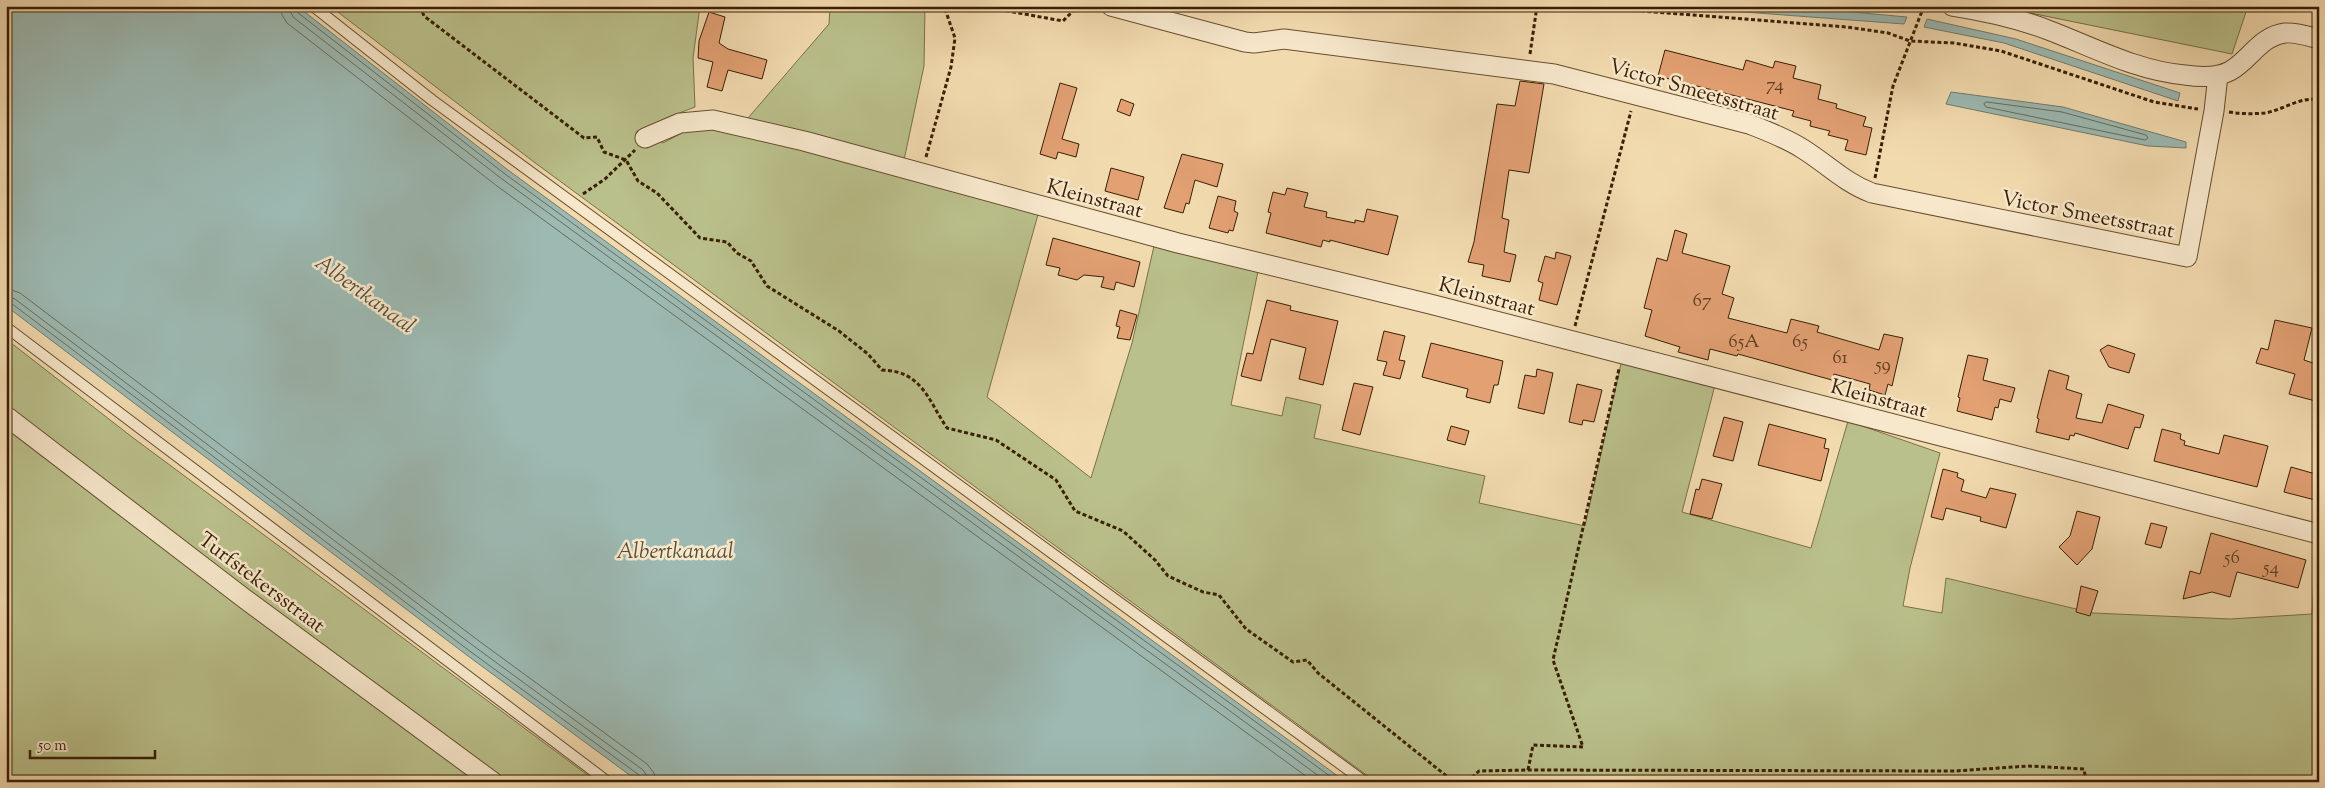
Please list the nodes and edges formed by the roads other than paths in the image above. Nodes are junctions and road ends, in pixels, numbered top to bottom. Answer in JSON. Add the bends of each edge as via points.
{"nodes":[{"id":1,"x":313,"y":6,"type":"edge"},
{"id":2,"x":1111,"y":6,"type":"edge"},
{"id":3,"x":1952,"y":6,"type":"edge"},
{"id":4,"x":2319,"y":39,"type":"edge"},
{"id":5,"x":2218,"y":75,"type":"junction"},
{"id":6,"x":645,"y":138,"type":"dead end"},
{"id":7,"x":6,"y":328,"type":"edge"},
{"id":8,"x":6,"y":416,"type":"edge"},
{"id":9,"x":2319,"y":534,"type":"edge"},
{"id":10,"x":493,"y":782,"type":"edge"},
{"id":11,"x":608,"y":782,"type":"edge"},
{"id":12,"x":1364,"y":782,"type":"edge"}],
"edges":[{"from":1,"to":12,"type":"lane","via":[[432,100]]},
{"from":2,"to":5,"type":"street","name":"Victor Smeetsstraat","via":[[1244,42],[1284,39],[1528,70],[1584,81],[1768,131],[1803,149],[1856,187],[1872,193],[2187,256]]},
{"from":3,"to":5,"type":"street","via":[[2016,19],[2087,48],[2156,70],[2183,75]]},
{"from":4,"to":5,"type":"street","via":[[2286,33],[2276,35],[2261,43],[2237,66]]},
{"from":6,"to":9,"type":"street","name":"Kleinstraat","via":[[680,123],[713,120],[804,141],[1178,243]]},
{"from":7,"to":11,"type":"lane"},
{"from":8,"to":10,"type":"street","name":"Turfstekersstraat"}]}
